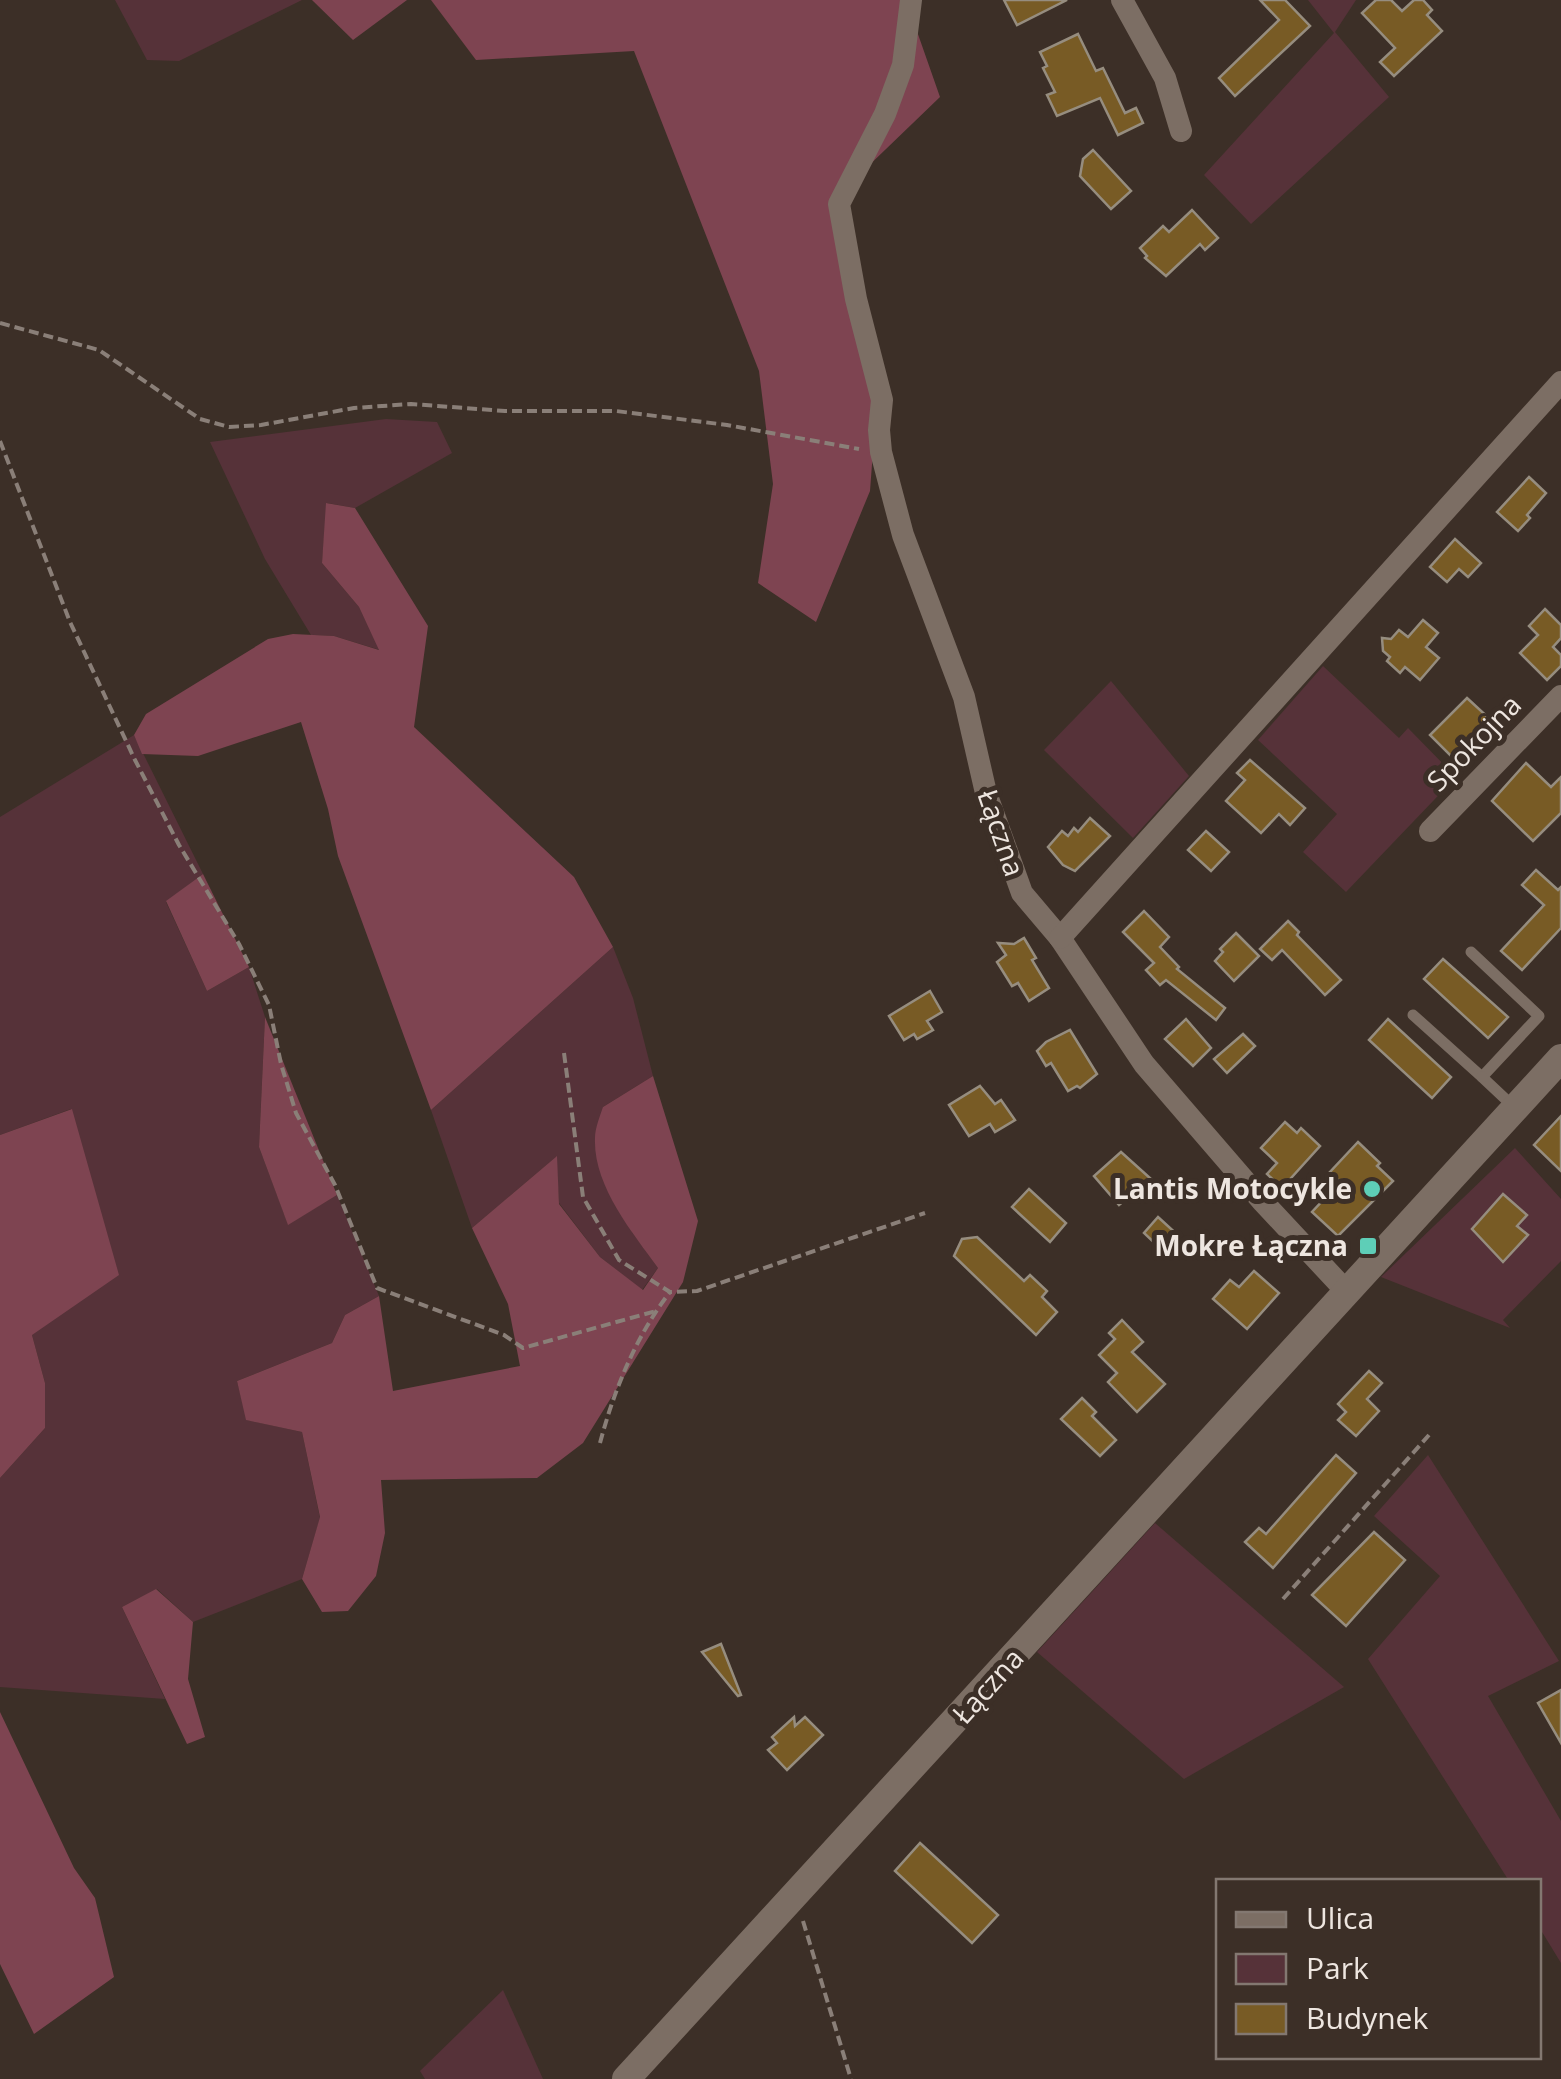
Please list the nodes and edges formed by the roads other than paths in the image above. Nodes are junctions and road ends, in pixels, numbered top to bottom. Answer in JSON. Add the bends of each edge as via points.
{"nodes":[{"id":1,"x":911,"y":0,"type":"edge"},
{"id":2,"x":1122,"y":0,"type":"edge"},
{"id":3,"x":1181,"y":130,"type":"dead end"},
{"id":4,"x":1561,"y":382,"type":"edge"},
{"id":5,"x":1561,"y":696,"type":"edge"},
{"id":6,"x":1430,"y":831,"type":"dead end"},
{"id":7,"x":1060,"y":938,"type":"junction"},
{"id":8,"x":1472,"y":952,"type":"dead end"},
{"id":9,"x":1414,"y":1015,"type":"dead end"},
{"id":10,"x":1561,"y":1058,"type":"edge"},
{"id":11,"x":1482,"y":1078,"type":"junction"},
{"id":12,"x":1515,"y":1108,"type":"junction"},
{"id":13,"x":1347,"y":1292,"type":"junction"},
{"id":14,"x":626,"y":2079,"type":"edge"}],
"edges":[{"from":1,"to":7,"type":"street","name":"Łączna","via":[[903,65],[839,204],[882,400],[881,452],[903,535],[964,697],[986,793],[1022,893]]},
{"from":2,"to":3,"type":"street","via":[[1166,78]]},
{"from":4,"to":7,"type":"street"},
{"from":5,"to":6,"type":"street","name":"Spokojna"},
{"from":7,"to":13,"type":"street","name":"Łączna","via":[[1144,1064]]},
{"from":8,"to":11,"type":"lane","via":[[1539,1016]]},
{"from":9,"to":11,"type":"lane"},
{"from":10,"to":12,"type":"street","name":"Łączna"},
{"from":11,"to":12,"type":"lane"},
{"from":12,"to":13,"type":"street","name":"Łączna"},
{"from":13,"to":14,"type":"street","name":"Łączna"}]}
